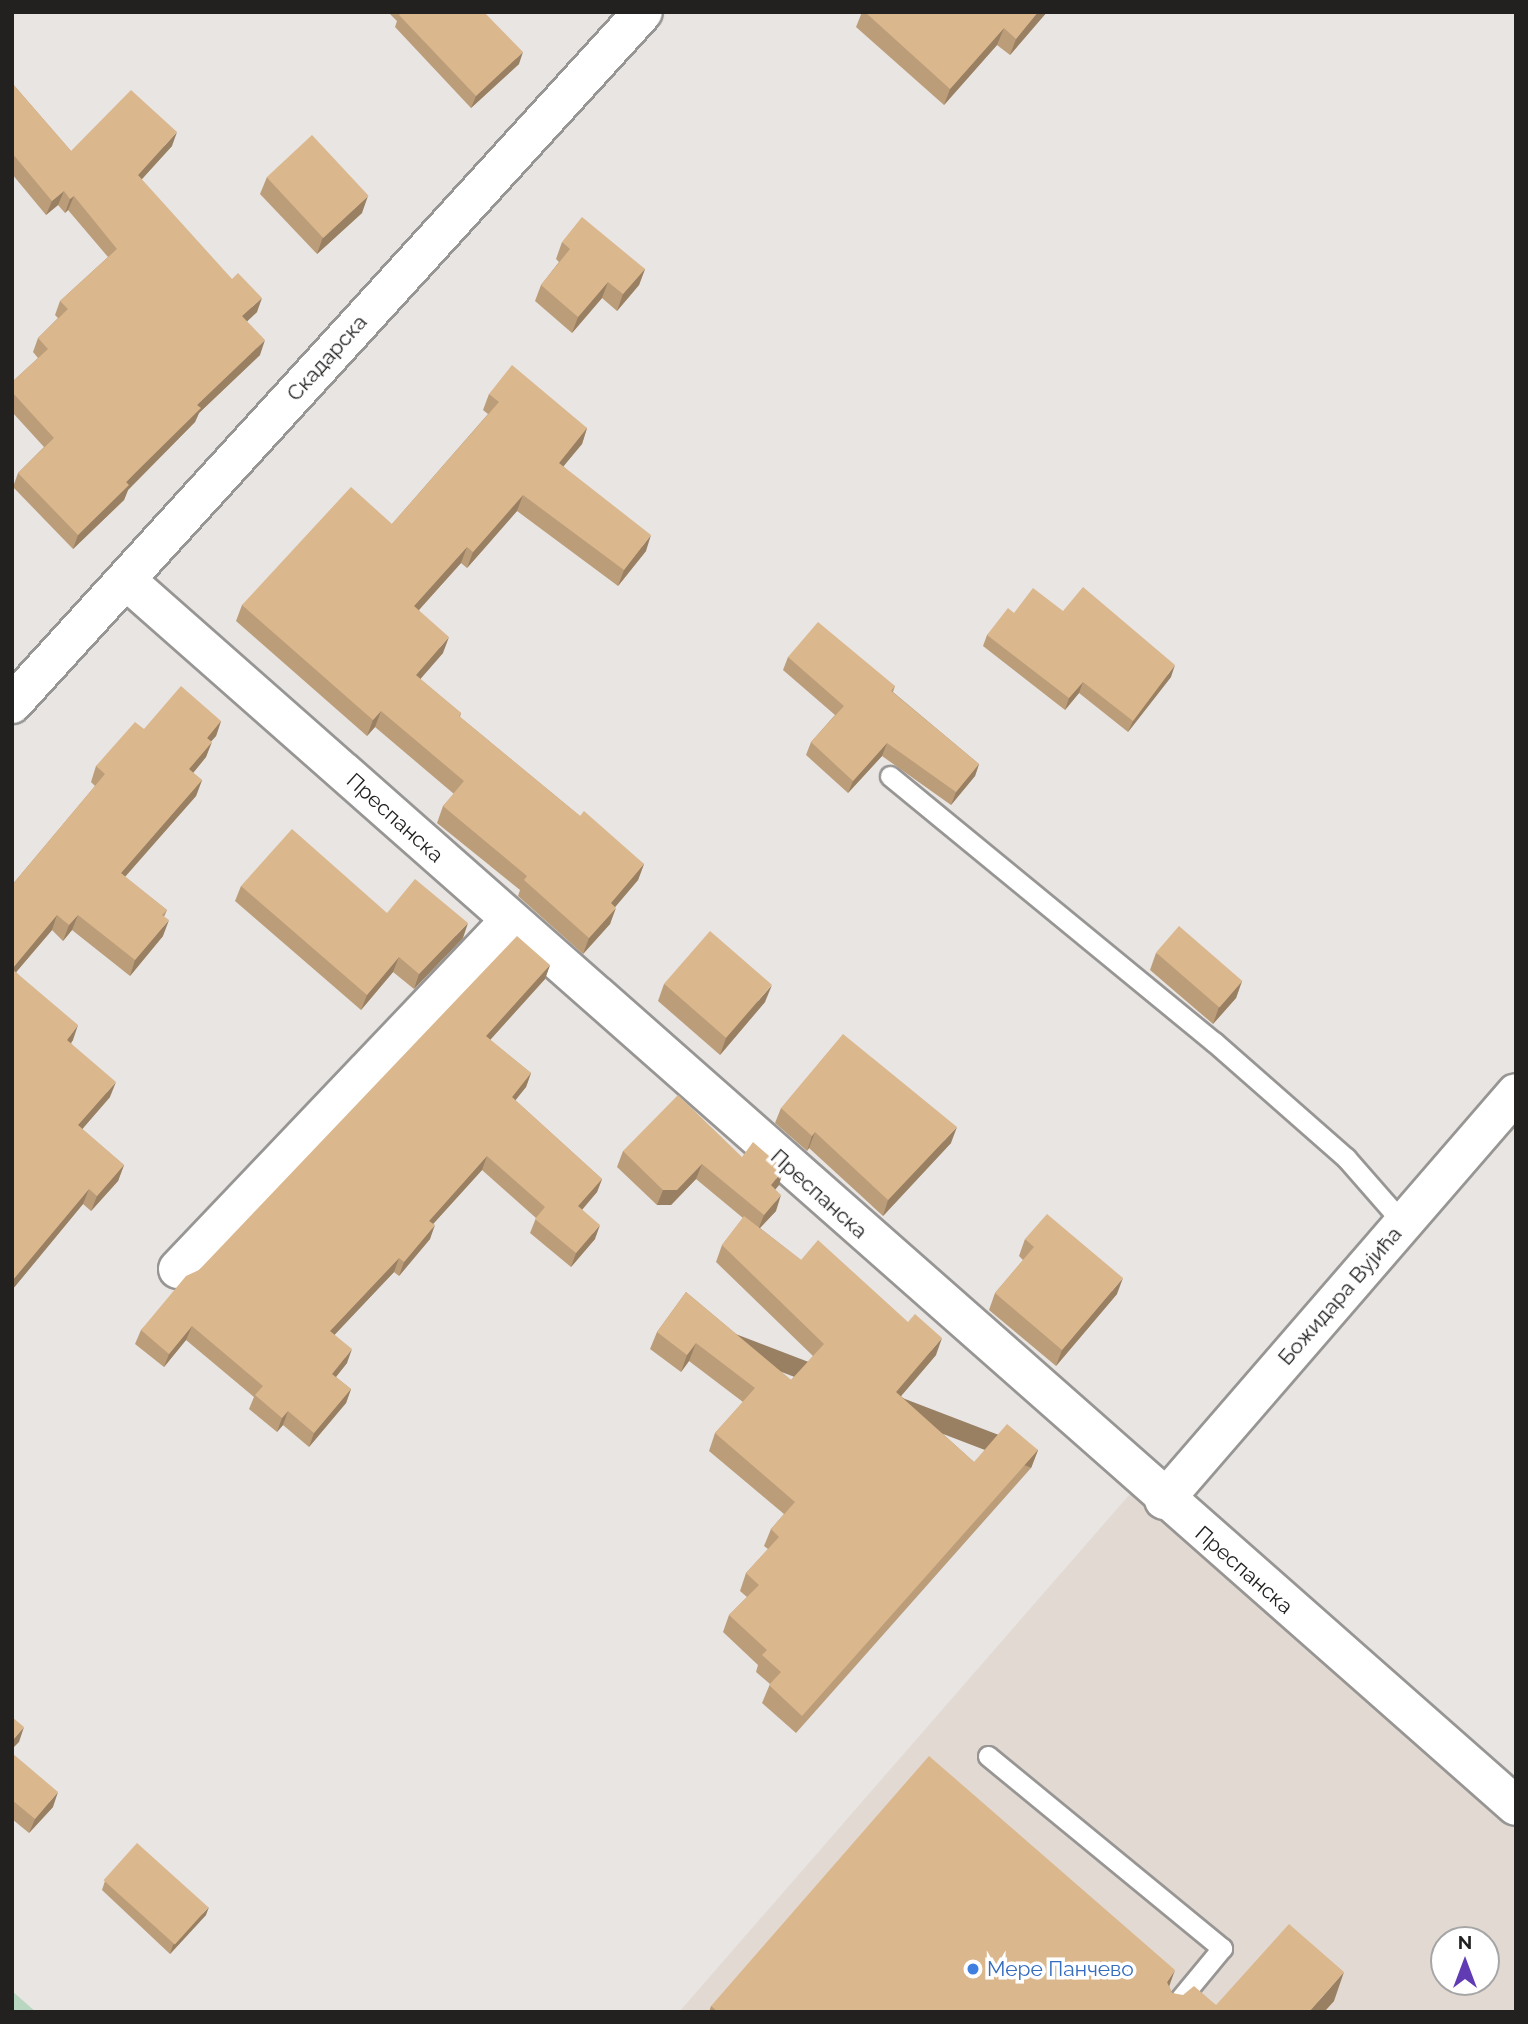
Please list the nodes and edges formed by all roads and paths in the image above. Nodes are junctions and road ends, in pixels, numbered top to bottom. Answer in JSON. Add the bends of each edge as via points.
{"nodes":[{"id":1,"x":643,"y":12,"type":"edge"},
{"id":2,"x":126,"y":580,"type":"junction"},
{"id":3,"x":12,"y":704,"type":"edge"},
{"id":4,"x":890,"y":776,"type":"dead end"},
{"id":5,"x":510,"y":920,"type":"junction"},
{"id":6,"x":1516,"y":1093,"type":"edge"},
{"id":7,"x":1403,"y":1223,"type":"junction"},
{"id":8,"x":178,"y":1269,"type":"dead end"},
{"id":9,"x":1164,"y":1500,"type":"junction"},
{"id":10,"x":988,"y":1756,"type":"dead end"},
{"id":11,"x":1516,"y":1806,"type":"edge"},
{"id":12,"x":1169,"y":2012,"type":"edge"}],
"edges":[{"from":1,"to":2,"type":"street","name":"Скадарска"},
{"from":2,"to":3,"type":"street","name":"Скадарска"},
{"from":2,"to":5,"type":"street","name":"Преспанска"},
{"from":4,"to":7,"type":"lane","via":[[1224,1051],[1346,1158]]},
{"from":5,"to":8,"type":"street"},
{"from":5,"to":9,"type":"street","name":"Преспанска"},
{"from":6,"to":7,"type":"street","name":"Божидара Вујића"},
{"from":7,"to":9,"type":"street","name":"Божидара Вујића"},
{"from":9,"to":11,"type":"street","name":"Преспанска"},
{"from":10,"to":12,"type":"lane","via":[[1222,1948]]}]}
